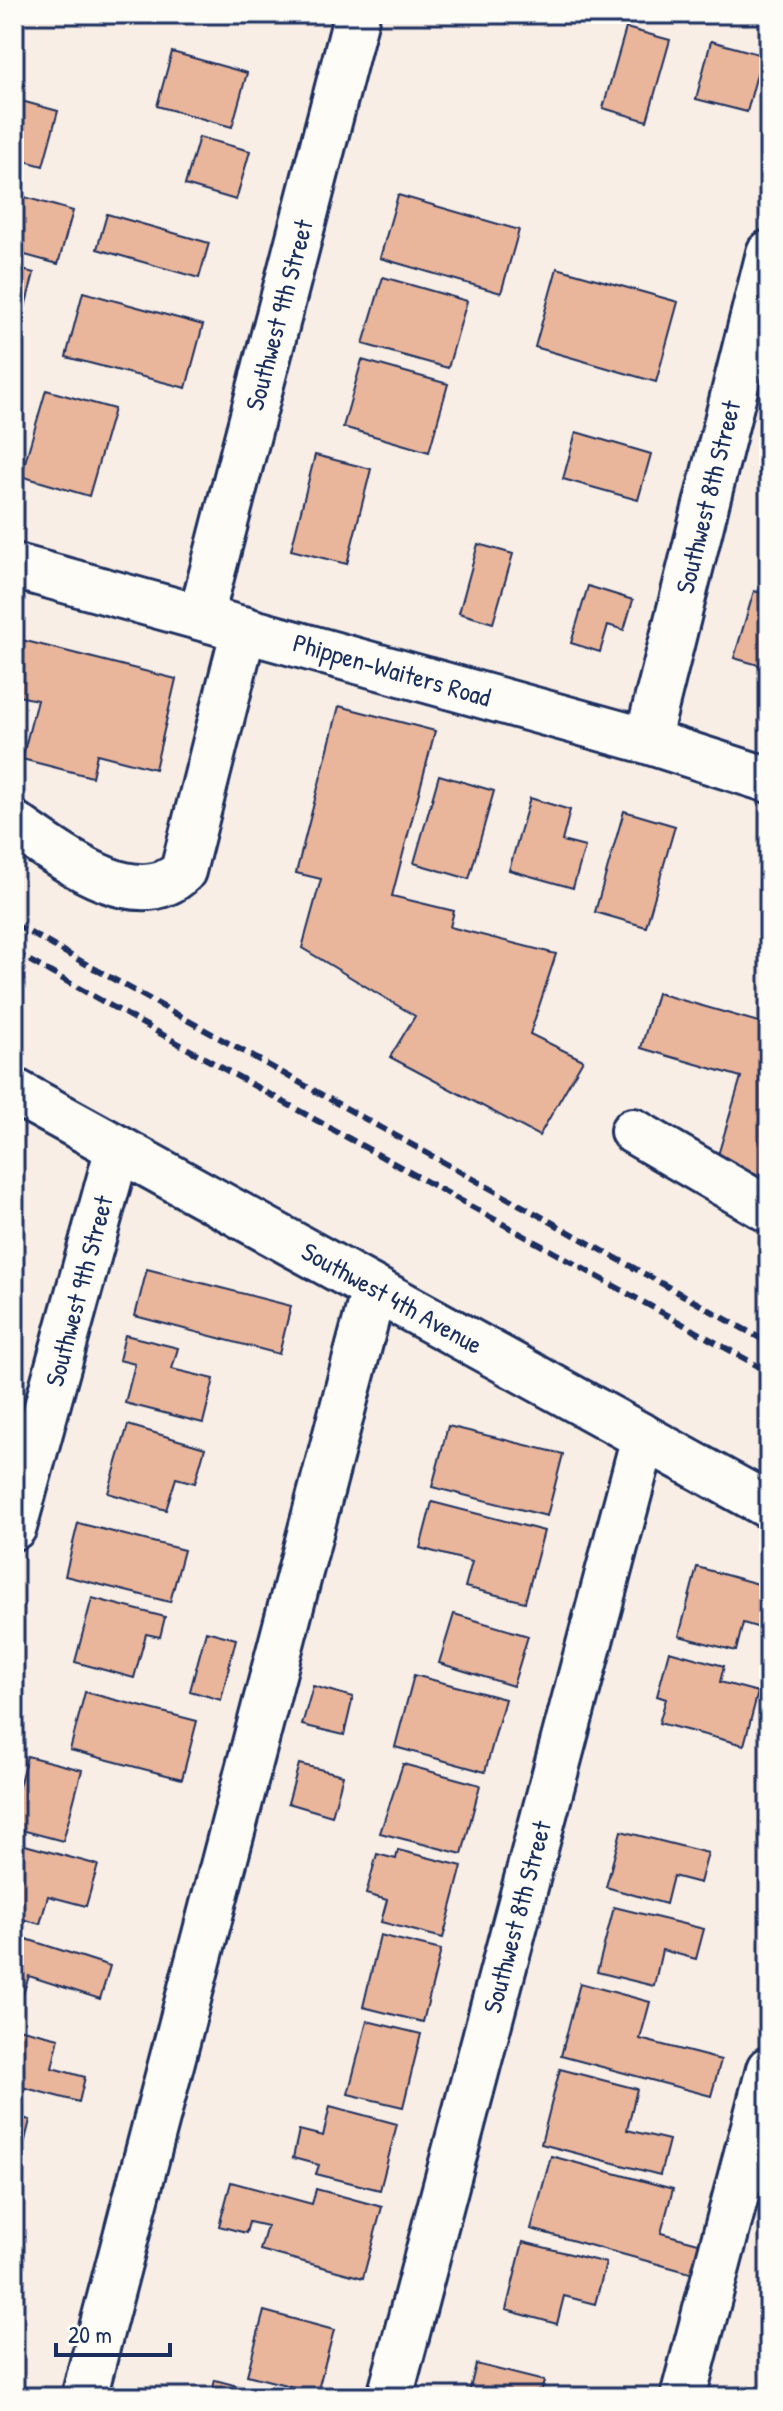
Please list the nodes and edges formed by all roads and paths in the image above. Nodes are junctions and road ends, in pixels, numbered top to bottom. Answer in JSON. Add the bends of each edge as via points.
{"nodes":[{"id":1,"x":357,"y":14,"type":"edge"},
{"id":2,"x":769,"y":253,"type":"edge"},
{"id":3,"x":14,"y":566,"type":"edge"},
{"id":4,"x":201,"y":616,"type":"junction"},
{"id":5,"x":244,"y":629,"type":"junction"},
{"id":6,"x":647,"y":741,"type":"junction"},
{"id":7,"x":769,"y":780,"type":"edge"},
{"id":8,"x":14,"y":824,"type":"edge"},
{"id":9,"x":14,"y":1091,"type":"edge"},
{"id":10,"x":633,"y":1131,"type":"dead end"},
{"id":11,"x":118,"y":1148,"type":"junction"},
{"id":12,"x":769,"y":1210,"type":"edge"},
{"id":13,"x":374,"y":1289,"type":"junction"},
{"id":14,"x":644,"y":1437,"type":"junction"},
{"id":15,"x":769,"y":1506,"type":"edge"},
{"id":16,"x":14,"y":1527,"type":"edge"},
{"id":17,"x":769,"y":2069,"type":"edge"},
{"id":18,"x":84,"y":2397,"type":"edge"},
{"id":19,"x":390,"y":2397,"type":"edge"},
{"id":20,"x":683,"y":2397,"type":"edge"}],
"edges":[{"from":1,"to":4,"type":"street","name":"Southwest 9th Street"},
{"from":2,"to":6,"type":"street","name":"Southwest 8th Street"},
{"from":3,"to":4,"type":"street","name":"Phippen-Waiters Road"},
{"from":4,"to":5,"type":"street","name":"Phippen-Waiters Road"},
{"from":5,"to":6,"type":"street","name":"Phippen-Waiters Road"},
{"from":5,"to":8,"type":"street","via":[[183,871],[172,883],[133,889],[68,860]]},
{"from":6,"to":7,"type":"street","name":"Phippen-Waiters Road"},
{"from":9,"to":11,"type":"street","name":"Southwest 4th Avenue"},
{"from":10,"to":12,"type":"street"},
{"from":11,"to":13,"type":"street","name":"Southwest 4th Avenue"},
{"from":11,"to":16,"type":"street","name":"Southwest 9th Street"},
{"from":13,"to":14,"type":"street","name":"Southwest 4th Avenue"},
{"from":13,"to":18,"type":"street"},
{"from":14,"to":15,"type":"street","name":"Southwest 4th Avenue"},
{"from":14,"to":19,"type":"street","name":"Southwest 8th Street"},
{"from":17,"to":20,"type":"street"}]}
